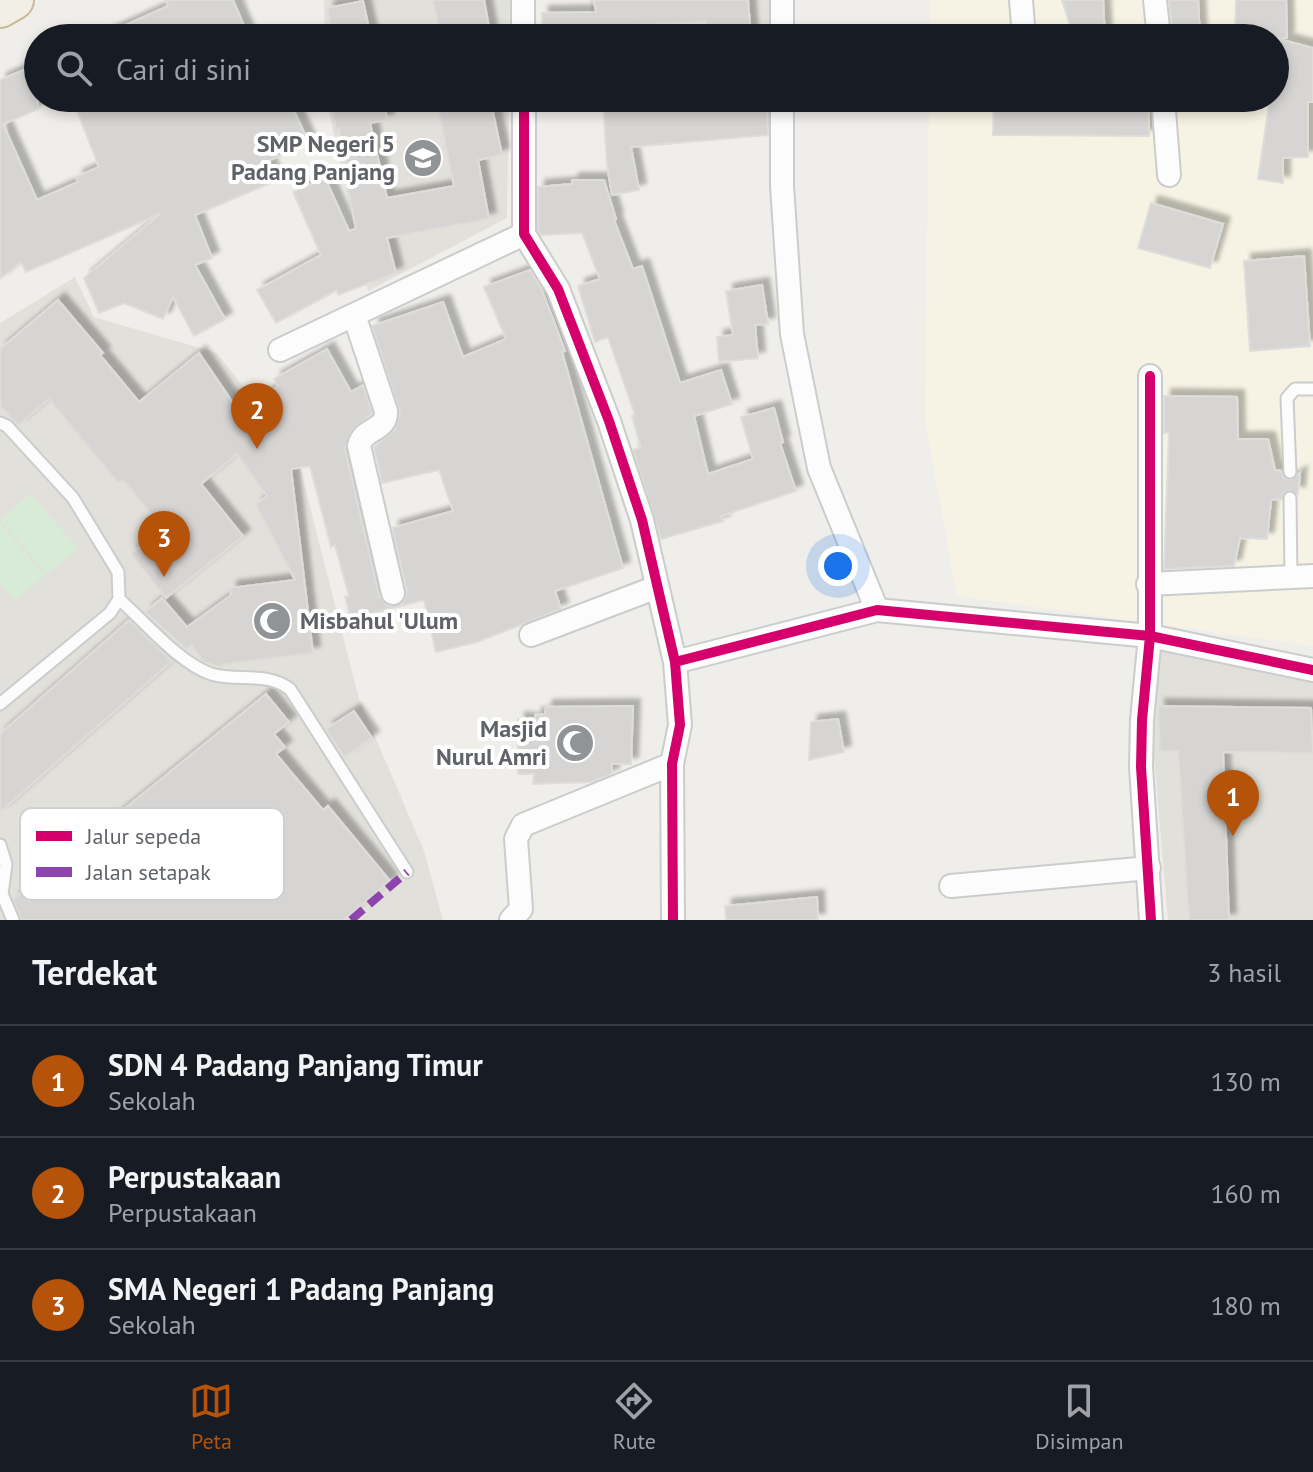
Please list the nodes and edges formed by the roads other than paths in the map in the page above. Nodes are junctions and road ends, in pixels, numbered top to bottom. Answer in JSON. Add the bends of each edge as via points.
{"nodes":[{"id":1,"x":14,"y":0,"type":"edge"},
{"id":2,"x":523,"y":0,"type":"edge"},
{"id":3,"x":782,"y":0,"type":"edge"},
{"id":4,"x":1021,"y":0,"type":"edge"},
{"id":5,"x":1155,"y":0,"type":"edge"},
{"id":6,"x":0,"y":8,"type":"edge"},
{"id":7,"x":523,"y":24,"type":"edge"},
{"id":8,"x":782,"y":24,"type":"edge"},
{"id":9,"x":1023,"y":24,"type":"edge"},
{"id":10,"x":1158,"y":24,"type":"edge"},
{"id":11,"x":524,"y":112,"type":"edge"},
{"id":12,"x":782,"y":112,"type":"edge"},
{"id":13,"x":1164,"y":112,"type":"edge"},
{"id":14,"x":1169,"y":175,"type":"dead end"},
{"id":15,"x":524,"y":234,"type":"junction"},
{"id":16,"x":354,"y":315,"type":"junction"},
{"id":17,"x":280,"y":350,"type":"dead end"},
{"id":18,"x":1150,"y":376,"type":"dead end"},
{"id":19,"x":1313,"y":389,"type":"edge"},
{"id":20,"x":0,"y":423,"type":"edge"},
{"id":21,"x":1290,"y":472,"type":"dead end"},
{"id":22,"x":1290,"y":498,"type":"dead end"},
{"id":23,"x":1302,"y":577,"type":"edge"},
{"id":24,"x":1148,"y":584,"type":"junction"},
{"id":25,"x":657,"y":587,"type":"junction"},
{"id":26,"x":393,"y":593,"type":"dead end"},
{"id":27,"x":119,"y":599,"type":"junction"},
{"id":28,"x":877,"y":610,"type":"junction"},
{"id":29,"x":531,"y":635,"type":"dead end"},
{"id":30,"x":1150,"y":636,"type":"junction"},
{"id":31,"x":675,"y":662,"type":"junction"},
{"id":32,"x":1313,"y":670,"type":"edge"},
{"id":33,"x":0,"y":704,"type":"edge"},
{"id":34,"x":672,"y":764,"type":"junction"},
{"id":35,"x":0,"y":845,"type":"edge"},
{"id":36,"x":1149,"y":868,"type":"junction"},
{"id":37,"x":407,"y":872,"type":"dead end"},
{"id":38,"x":951,"y":886,"type":"dead end"},
{"id":39,"x":13,"y":920,"type":"edge"},
{"id":40,"x":511,"y":920,"type":"edge"},
{"id":41,"x":673,"y":920,"type":"edge"},
{"id":42,"x":1151,"y":920,"type":"edge"}],
"edges":[{"from":1,"to":6,"type":"highway"},
{"from":2,"to":7,"type":"street"},
{"from":3,"to":8,"type":"street"},
{"from":4,"to":9,"type":"street"},
{"from":5,"to":10,"type":"street"},
{"from":11,"to":15,"type":"street"},
{"from":12,"to":28,"type":"street","via":[[792,334],[819,468]]},
{"from":13,"to":14,"type":"street"},
{"from":15,"to":16,"type":"street"},
{"from":15,"to":25,"type":"street","via":[[558,289],[609,421],[642,520]]},
{"from":16,"to":17,"type":"street"},
{"from":16,"to":26,"type":"street","via":[[386,411],[383,425],[365,434],[359,446]]},
{"from":18,"to":24,"type":"street"},
{"from":19,"to":21,"type":"lane","via":[[1295,389],[1287,398]]},
{"from":20,"to":27,"type":"lane","via":[[73,498],[118,572]]},
{"from":22,"to":23,"type":"lane"},
{"from":23,"to":24,"type":"street"},
{"from":24,"to":30,"type":"street"},
{"from":25,"to":29,"type":"street"},
{"from":25,"to":31,"type":"street"},
{"from":27,"to":33,"type":"lane","via":[[110,613]]},
{"from":27,"to":37,"type":"lane","via":[[193,667],[224,677],[266,678],[290,689]]},
{"from":28,"to":30,"type":"street"},
{"from":28,"to":31,"type":"street"},
{"from":30,"to":32,"type":"street"},
{"from":30,"to":36,"type":"street","via":[[1141,767]]},
{"from":31,"to":34,"type":"street","via":[[680,725]]},
{"from":34,"to":40,"type":"street","via":[[523,825],[516,839],[521,909]]},
{"from":34,"to":41,"type":"street"},
{"from":35,"to":39,"type":"lane","via":[[6,864],[2,894]]},
{"from":36,"to":38,"type":"street"},
{"from":36,"to":42,"type":"street"}]}
